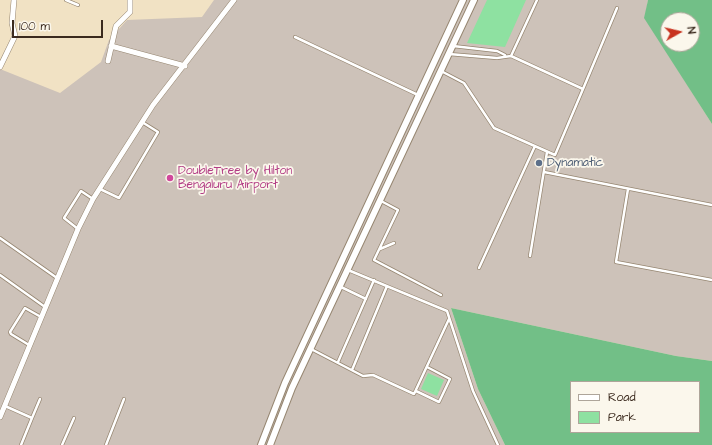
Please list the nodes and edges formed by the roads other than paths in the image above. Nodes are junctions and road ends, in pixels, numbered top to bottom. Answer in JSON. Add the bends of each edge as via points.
{"nodes":[{"id":1,"x":14,"y":0,"type":"edge"},
{"id":2,"x":66,"y":0,"type":"edge"},
{"id":3,"x":130,"y":0,"type":"edge"},
{"id":4,"x":234,"y":0,"type":"edge"},
{"id":5,"x":463,"y":0,"type":"edge"},
{"id":6,"x":474,"y":0,"type":"edge"},
{"id":7,"x":537,"y":0,"type":"edge"},
{"id":8,"x":78,"y":5,"type":"dead end"},
{"id":9,"x":617,"y":8,"type":"dead end"},
{"id":10,"x":295,"y":37,"type":"dead end"},
{"id":11,"x":111,"y":46,"type":"junction"},
{"id":12,"x":452,"y":46,"type":"junction"},
{"id":13,"x":449,"y":54,"type":"junction"},
{"id":14,"x":505,"y":55,"type":"junction"},
{"id":15,"x":511,"y":56,"type":"junction"},
{"id":16,"x":108,"y":61,"type":"dead end"},
{"id":17,"x":185,"y":66,"type":"junction"},
{"id":18,"x":0,"y":68,"type":"edge"},
{"id":19,"x":440,"y":71,"type":"junction"},
{"id":20,"x":583,"y":89,"type":"junction"},
{"id":21,"x":418,"y":95,"type":"junction"},
{"id":22,"x":142,"y":122,"type":"junction"},
{"id":23,"x":534,"y":146,"type":"junction"},
{"id":24,"x":547,"y":152,"type":"junction"},
{"id":25,"x":544,"y":172,"type":"junction"},
{"id":26,"x":100,"y":189,"type":"junction"},
{"id":27,"x":628,"y":189,"type":"junction"},
{"id":28,"x":93,"y":199,"type":"junction"},
{"id":29,"x":380,"y":201,"type":"junction"},
{"id":30,"x":712,"y":205,"type":"edge"},
{"id":31,"x":78,"y":229,"type":"junction"},
{"id":32,"x":0,"y":238,"type":"edge"},
{"id":33,"x":394,"y":243,"type":"dead end"},
{"id":34,"x":380,"y":249,"type":"junction"},
{"id":35,"x":530,"y":256,"type":"dead end"},
{"id":36,"x":479,"y":268,"type":"dead end"},
{"id":37,"x":348,"y":269,"type":"junction"},
{"id":38,"x":0,"y":275,"type":"edge"},
{"id":39,"x":58,"y":278,"type":"junction"},
{"id":40,"x":374,"y":280,"type":"junction"},
{"id":41,"x":712,"y":280,"type":"edge"},
{"id":42,"x":387,"y":286,"type":"junction"},
{"id":43,"x":340,"y":287,"type":"junction"},
{"id":44,"x":441,"y":295,"type":"dead end"},
{"id":45,"x":366,"y":299,"type":"junction"},
{"id":46,"x":46,"y":307,"type":"junction"},
{"id":47,"x":42,"y":317,"type":"junction"},
{"id":48,"x":449,"y":318,"type":"junction"},
{"id":49,"x":30,"y":345,"type":"junction"},
{"id":50,"x":311,"y":349,"type":"junction"},
{"id":51,"x":338,"y":362,"type":"junction"},
{"id":52,"x":427,"y":367,"type":"junction"},
{"id":53,"x":352,"y":370,"type":"junction"},
{"id":54,"x":416,"y":390,"type":"junction"},
{"id":55,"x":40,"y":399,"type":"dead end"},
{"id":56,"x":124,"y":399,"type":"dead end"},
{"id":57,"x":5,"y":406,"type":"junction"},
{"id":58,"x":0,"y":417,"type":"edge"},
{"id":59,"x":32,"y":418,"type":"junction"},
{"id":60,"x":74,"y":418,"type":"dead end"},
{"id":61,"x":21,"y":445,"type":"edge"},
{"id":62,"x":62,"y":445,"type":"edge"},
{"id":63,"x":106,"y":445,"type":"edge"},
{"id":64,"x":261,"y":445,"type":"edge"},
{"id":65,"x":270,"y":445,"type":"edge"},
{"id":66,"x":498,"y":445,"type":"edge"}],
"edges":[{"from":1,"to":18,"type":"street","via":[[12,23],[15,36]]},
{"from":2,"to":8,"type":"lane"},
{"from":3,"to":11,"type":"street","via":[[130,12],[116,25]]},
{"from":4,"to":17,"type":"street"},
{"from":5,"to":21,"type":"street"},
{"from":6,"to":12,"type":"street"},
{"from":7,"to":15,"type":"lane"},
{"from":9,"to":20,"type":"lane"},
{"from":10,"to":21,"type":"lane"},
{"from":11,"to":16,"type":"street"},
{"from":11,"to":17,"type":"street"},
{"from":12,"to":13,"type":"street"},
{"from":12,"to":14,"type":"lane","via":[[497,51]]},
{"from":13,"to":14,"type":"lane","via":[[497,58]]},
{"from":13,"to":19,"type":"street"},
{"from":14,"to":15,"type":"lane"},
{"from":15,"to":20,"type":"lane"},
{"from":17,"to":22,"type":"street"},
{"from":19,"to":23,"type":"lane","via":[[464,83],[494,128]]},
{"from":19,"to":29,"type":"street"},
{"from":20,"to":24,"type":"lane","via":[[555,155]]},
{"from":21,"to":64,"type":"street","via":[[285,383]]},
{"from":22,"to":26,"type":"street"},
{"from":22,"to":26,"type":"lane","via":[[158,132],[118,198]]},
{"from":23,"to":24,"type":"lane"},
{"from":23,"to":36,"type":"lane"},
{"from":24,"to":25,"type":"lane"},
{"from":25,"to":27,"type":"lane"},
{"from":25,"to":35,"type":"lane"},
{"from":26,"to":28,"type":"street"},
{"from":27,"to":30,"type":"lane"},
{"from":27,"to":41,"type":"lane","via":[[616,262]]},
{"from":28,"to":31,"type":"street"},
{"from":28,"to":31,"type":"lane","via":[[81,191],[64,218]]},
{"from":29,"to":34,"type":"lane","via":[[398,210]]},
{"from":29,"to":37,"type":"street"},
{"from":31,"to":39,"type":"street"},
{"from":32,"to":39,"type":"lane"},
{"from":33,"to":34,"type":"lane"},
{"from":34,"to":44,"type":"lane","via":[[374,260]]},
{"from":37,"to":40,"type":"lane"},
{"from":37,"to":43,"type":"street"},
{"from":38,"to":46,"type":"lane"},
{"from":39,"to":46,"type":"street"},
{"from":40,"to":42,"type":"lane"},
{"from":40,"to":45,"type":"lane"},
{"from":42,"to":48,"type":"lane","via":[[444,309]]},
{"from":42,"to":53,"type":"lane"},
{"from":43,"to":45,"type":"lane"},
{"from":43,"to":50,"type":"street"},
{"from":45,"to":51,"type":"lane"},
{"from":46,"to":47,"type":"street"},
{"from":47,"to":49,"type":"street"},
{"from":47,"to":49,"type":"lane","via":[[25,308],[10,332]]},
{"from":48,"to":52,"type":"lane"},
{"from":48,"to":66,"type":"lane","via":[[473,391]]},
{"from":49,"to":57,"type":"street"},
{"from":50,"to":51,"type":"lane"},
{"from":50,"to":65,"type":"street","via":[[292,388]]},
{"from":51,"to":53,"type":"lane"},
{"from":52,"to":54,"type":"lane"},
{"from":52,"to":54,"type":"lane","via":[[450,379],[439,402]]},
{"from":53,"to":54,"type":"lane","via":[[363,376],[373,375],[414,394]]},
{"from":55,"to":59,"type":"lane"},
{"from":56,"to":63,"type":"lane"},
{"from":57,"to":58,"type":"street"},
{"from":57,"to":59,"type":"lane"},
{"from":59,"to":61,"type":"lane"},
{"from":60,"to":62,"type":"lane"}]}
